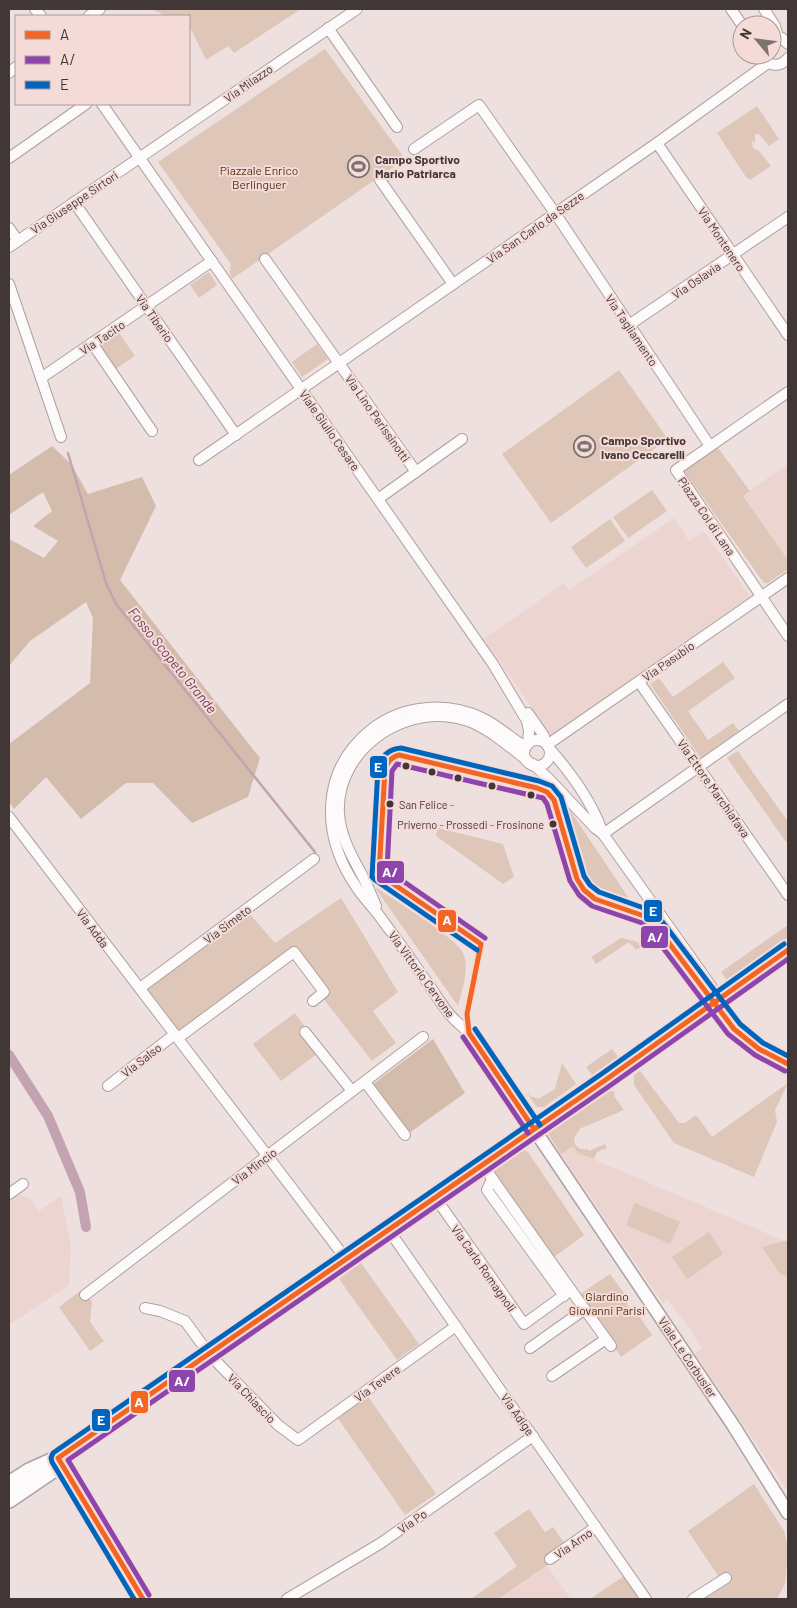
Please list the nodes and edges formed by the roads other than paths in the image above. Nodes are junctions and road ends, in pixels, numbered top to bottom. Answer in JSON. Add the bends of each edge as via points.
{"nodes":[{"id":1,"x":357,"y":9,"type":"edge"},
{"id":2,"x":328,"y":28,"type":"junction"},
{"id":3,"x":757,"y":65,"type":"edge"},
{"id":4,"x":85,"y":105,"type":"edge"},
{"id":5,"x":103,"y":105,"type":"edge"},
{"id":6,"x":397,"y":127,"type":"dead end"},
{"id":7,"x":657,"y":143,"type":"junction"},
{"id":8,"x":414,"y":149,"type":"dead end"},
{"id":9,"x":9,"y":158,"type":"edge"},
{"id":10,"x":140,"y":158,"type":"junction"},
{"id":11,"x":380,"y":180,"type":"dead end"},
{"id":12,"x":74,"y":202,"type":"junction"},
{"id":13,"x":555,"y":213,"type":"junction"},
{"id":14,"x":788,"y":217,"type":"edge"},
{"id":15,"x":9,"y":228,"type":"edge"},
{"id":16,"x":18,"y":241,"type":"junction"},
{"id":17,"x":9,"y":247,"type":"edge"},
{"id":18,"x":733,"y":255,"type":"junction"},
{"id":19,"x":265,"y":258,"type":"dead end"},
{"id":20,"x":212,"y":261,"type":"junction"},
{"id":21,"x":9,"y":284,"type":"edge"},
{"id":22,"x":453,"y":284,"type":"junction"},
{"id":23,"x":147,"y":306,"type":"junction"},
{"id":24,"x":628,"y":325,"type":"junction"},
{"id":25,"x":788,"y":335,"type":"edge"},
{"id":26,"x":92,"y":343,"type":"junction"},
{"id":27,"x":340,"y":364,"type":"junction"},
{"id":28,"x":41,"y":378,"type":"junction"},
{"id":29,"x":302,"y":390,"type":"junction"},
{"id":30,"x":788,"y":392,"type":"edge"},
{"id":31,"x":152,"y":431,"type":"dead end"},
{"id":32,"x":236,"y":435,"type":"junction"},
{"id":33,"x":61,"y":437,"type":"dead end"},
{"id":34,"x":462,"y":439,"type":"dead end"},
{"id":35,"x":710,"y":446,"type":"junction"},
{"id":36,"x":199,"y":460,"type":"dead end"},
{"id":37,"x":416,"y":472,"type":"junction"},
{"id":38,"x":378,"y":499,"type":"junction"},
{"id":39,"x":788,"y":578,"type":"edge"},
{"id":40,"x":761,"y":597,"type":"junction"},
{"id":41,"x":788,"y":636,"type":"edge"},
{"id":42,"x":639,"y":682,"type":"junction"},
{"id":43,"x":517,"y":704,"type":"junction"},
{"id":44,"x":788,"y":704,"type":"edge"},
{"id":45,"x":547,"y":745,"type":"junction"},
{"id":46,"x":527,"y":746,"type":"junction"},
{"id":47,"x":531,"y":763,"type":"junction"},
{"id":48,"x":699,"y":766,"type":"junction"},
{"id":49,"x":9,"y":817,"type":"edge"},
{"id":50,"x":603,"y":834,"type":"junction"},
{"id":51,"x":314,"y":859,"type":"dead end"},
{"id":52,"x":788,"y":895,"type":"edge"},
{"id":53,"x":380,"y":916,"type":"junction"},
{"id":54,"x":788,"y":950,"type":"edge"},
{"id":55,"x":140,"y":988,"type":"junction"},
{"id":56,"x":313,"y":1001,"type":"dead end"},
{"id":57,"x":714,"y":1002,"type":"junction"},
{"id":58,"x":305,"y":1032,"type":"dead end"},
{"id":59,"x":176,"y":1036,"type":"junction"},
{"id":60,"x":423,"y":1037,"type":"dead end"},
{"id":61,"x":788,"y":1064,"type":"edge"},
{"id":62,"x":365,"y":1082,"type":"junction"},
{"id":63,"x":108,"y":1086,"type":"dead end"},
{"id":64,"x":352,"y":1091,"type":"junction"},
{"id":65,"x":534,"y":1128,"type":"junction"},
{"id":66,"x":405,"y":1135,"type":"dead end"},
{"id":67,"x":267,"y":1156,"type":"junction"},
{"id":68,"x":482,"y":1164,"type":"junction"},
{"id":69,"x":23,"y":1184,"type":"dead end"},
{"id":70,"x":9,"y":1194,"type":"edge"},
{"id":71,"x":435,"y":1197,"type":"junction"},
{"id":72,"x":388,"y":1229,"type":"junction"},
{"id":73,"x":346,"y":1258,"type":"junction"},
{"id":74,"x":567,"y":1293,"type":"junction"},
{"id":75,"x":85,"y":1295,"type":"dead end"},
{"id":76,"x":145,"y":1308,"type":"dead end"},
{"id":77,"x":585,"y":1309,"type":"junction"},
{"id":78,"x":456,"y":1326,"type":"junction"},
{"id":79,"x":530,"y":1348,"type":"dead end"},
{"id":80,"x":209,"y":1354,"type":"junction"},
{"id":81,"x":552,"y":1376,"type":"dead end"},
{"id":82,"x":533,"y":1436,"type":"junction"},
{"id":83,"x":298,"y":1440,"type":"joint"},
{"id":84,"x":58,"y":1458,"type":"junction"},
{"id":85,"x":9,"y":1484,"type":"edge"},
{"id":86,"x":9,"y":1500,"type":"edge"},
{"id":87,"x":788,"y":1513,"type":"edge"},
{"id":88,"x":596,"y":1527,"type":"junction"},
{"id":89,"x":550,"y":1559,"type":"dead end"},
{"id":90,"x":726,"y":1578,"type":"dead end"},
{"id":91,"x":143,"y":1599,"type":"edge"},
{"id":92,"x":287,"y":1599,"type":"edge"},
{"id":93,"x":646,"y":1599,"type":"edge"},
{"id":94,"x":693,"y":1599,"type":"edge"}],
"edges":[{"from":1,"to":2,"type":"street","name":"Via Milazzo"},
{"from":2,"to":6,"type":"street"},
{"from":2,"to":10,"type":"street","name":"Via Milazzo"},
{"from":3,"to":7,"type":"street","name":"Via San Carlo da Sezze"},
{"from":4,"to":9,"type":"street"},
{"from":5,"to":10,"type":"street","name":"Viale Giulio Cesare"},
{"from":7,"to":13,"type":"street","name":"Via San Carlo da Sezze"},
{"from":7,"to":18,"type":"street","name":"Via Montenero"},
{"from":8,"to":13,"type":"street","name":"Via Tagliamento","via":[[479,105]]},
{"from":10,"to":12,"type":"street","name":"Via Giuseppe Sirtori"},
{"from":10,"to":20,"type":"street","name":"Viale Giulio Cesare"},
{"from":11,"to":22,"type":"street"},
{"from":12,"to":16,"type":"street","name":"Via Giuseppe Sirtori"},
{"from":12,"to":23,"type":"street","name":"Via Tiberio"},
{"from":13,"to":22,"type":"street","name":"Via San Carlo da Sezze"},
{"from":13,"to":24,"type":"street","name":"Via Tagliamento"},
{"from":14,"to":18,"type":"street","name":"Via Oslavia"},
{"from":15,"to":16,"type":"street"},
{"from":16,"to":17,"type":"street","name":"Via Giuseppe Sirtori"},
{"from":18,"to":24,"type":"street","name":"Via Oslavia"},
{"from":18,"to":25,"type":"street","name":"Via Montenero"},
{"from":19,"to":27,"type":"street","name":"Via Lino Perissinotti"},
{"from":20,"to":23,"type":"street","name":"Via Tacito"},
{"from":20,"to":29,"type":"street","name":"Viale Giulio Cesare"},
{"from":21,"to":28,"type":"street"},
{"from":22,"to":27,"type":"street","name":"Via San Carlo da Sezze"},
{"from":23,"to":26,"type":"street","name":"Via Tacito"},
{"from":23,"to":32,"type":"street","name":"Via Tiberio"},
{"from":24,"to":35,"type":"street","name":"Via Tagliamento"},
{"from":26,"to":28,"type":"street","name":"Via Tacito"},
{"from":26,"to":31,"type":"street"},
{"from":27,"to":29,"type":"street","name":"Via San Carlo da Sezze"},
{"from":27,"to":37,"type":"street","name":"Via Lino Perissinotti"},
{"from":28,"to":33,"type":"street"},
{"from":29,"to":32,"type":"street","name":"Via San Carlo da Sezze"},
{"from":29,"to":38,"type":"street","name":"Viale Giulio Cesare"},
{"from":30,"to":35,"type":"street"},
{"from":32,"to":36,"type":"street","name":"Via San Carlo da Sezze"},
{"from":34,"to":37,"type":"street"},
{"from":35,"to":40,"type":"street","name":"Piazza Col di Lana","via":[[676,470]]},
{"from":37,"to":38,"type":"street"},
{"from":38,"to":43,"type":"street","name":"Viale Giulio Cesare","via":[[493,664]]},
{"from":39,"to":40,"type":"street","name":"Via Pasubio"},
{"from":40,"to":41,"type":"street"},
{"from":40,"to":42,"type":"street","name":"Via Pasubio"},
{"from":42,"to":45,"type":"street","name":"Via Pasubio"},
{"from":42,"to":48,"type":"street","name":"Via Ettore Marchiafava"},
{"from":43,"to":45,"type":"street","name":"Viale Giulio Cesare","via":[[539,728]]},
{"from":43,"to":46,"type":"street","name":"Viale Giulio Cesare","via":[[527,721]]},
{"from":44,"to":48,"type":"street"},
{"from":45,"to":46,"type":"street","via":[[538,740]]},
{"from":45,"to":47,"type":"street","via":[[548,760],[541,765]]},
{"from":45,"to":50,"type":"street","name":"Viale Giulio Cesare","via":[[576,781]]},
{"from":46,"to":47,"type":"street","via":[[525,755]]},
{"from":46,"to":53,"type":"street","name":"Via Vittorio Cervone","via":[[484,718],[456,709],[434,708],[406,712],[388,719],[355,745],[340,768],[332,791],[331,823],[349,876]]},
{"from":47,"to":50,"type":"street","name":"Viale Giulio Cesare"},
{"from":47,"to":53,"type":"street","name":"Via Vittorio Cervone","via":[[472,722],[447,717],[405,720],[383,731],[368,744],[346,776],[339,812],[349,853]]},
{"from":48,"to":50,"type":"street"},
{"from":48,"to":52,"type":"street","name":"Via Ettore Marchiafava"},
{"from":49,"to":55,"type":"street","name":"Via Adda"},
{"from":50,"to":57,"type":"street","name":"Viale Giulio Cesare","via":[[711,986]]},
{"from":51,"to":55,"type":"street","name":"Via Simeto"},
{"from":53,"to":65,"type":"street","name":"Via Vittorio Cervone","via":[[451,1016],[469,1033]]},
{"from":54,"to":57,"type":"main road"},
{"from":55,"to":59,"type":"street","name":"Via Adda"},
{"from":56,"to":59,"type":"street","via":[[324,992],[294,952]]},
{"from":57,"to":61,"type":"street","name":"Viale Giulio Cesare","via":[[747,1042]]},
{"from":57,"to":65,"type":"main road"},
{"from":58,"to":64,"type":"street"},
{"from":59,"to":63,"type":"street","name":"Via Salso"},
{"from":59,"to":67,"type":"street","name":"Via Adda"},
{"from":60,"to":62,"type":"street","name":"Via Mincio"},
{"from":62,"to":64,"type":"street","name":"Via Mincio"},
{"from":62,"to":66,"type":"street"},
{"from":64,"to":67,"type":"street","name":"Via Mincio"},
{"from":65,"to":68,"type":"main road"},
{"from":65,"to":87,"type":"street","name":"Viale Le Corbusier","via":[[733,1425]]},
{"from":67,"to":73,"type":"street","name":"Via Adda"},
{"from":67,"to":75,"type":"street","name":"Via Mincio"},
{"from":68,"to":71,"type":"main road"},
{"from":68,"to":74,"type":"street","via":[[492,1179],[488,1190]]},
{"from":69,"to":70,"type":"street"},
{"from":71,"to":72,"type":"main road"},
{"from":71,"to":74,"type":"street","name":"Via Carlo Romagnoli","via":[[524,1324]]},
{"from":72,"to":73,"type":"main road"},
{"from":72,"to":78,"type":"street","name":"Via Adige"},
{"from":73,"to":80,"type":"main road"},
{"from":74,"to":77,"type":"street"},
{"from":76,"to":80,"type":"street","name":"Via Chiascio","via":[[185,1321]]},
{"from":77,"to":79,"type":"street"},
{"from":77,"to":81,"type":"street","via":[[608,1342]]},
{"from":78,"to":82,"type":"street","name":"Via Adige"},
{"from":78,"to":83,"type":"street","name":"Via Tevere"},
{"from":80,"to":83,"type":"street","name":"Via Chiascio","via":[[278,1425]]},
{"from":80,"to":84,"type":"main road"},
{"from":82,"to":88,"type":"street","name":"Via Adige"},
{"from":82,"to":92,"type":"street","name":"Via Po","via":[[381,1543]]},
{"from":84,"to":85,"type":"main road"},
{"from":84,"to":86,"type":"main road","via":[[53,1470]]},
{"from":84,"to":91,"type":"street"},
{"from":88,"to":89,"type":"street","name":"Via Arno"},
{"from":88,"to":93,"type":"street","name":"Via Adige"},
{"from":90,"to":94,"type":"street"}]}
